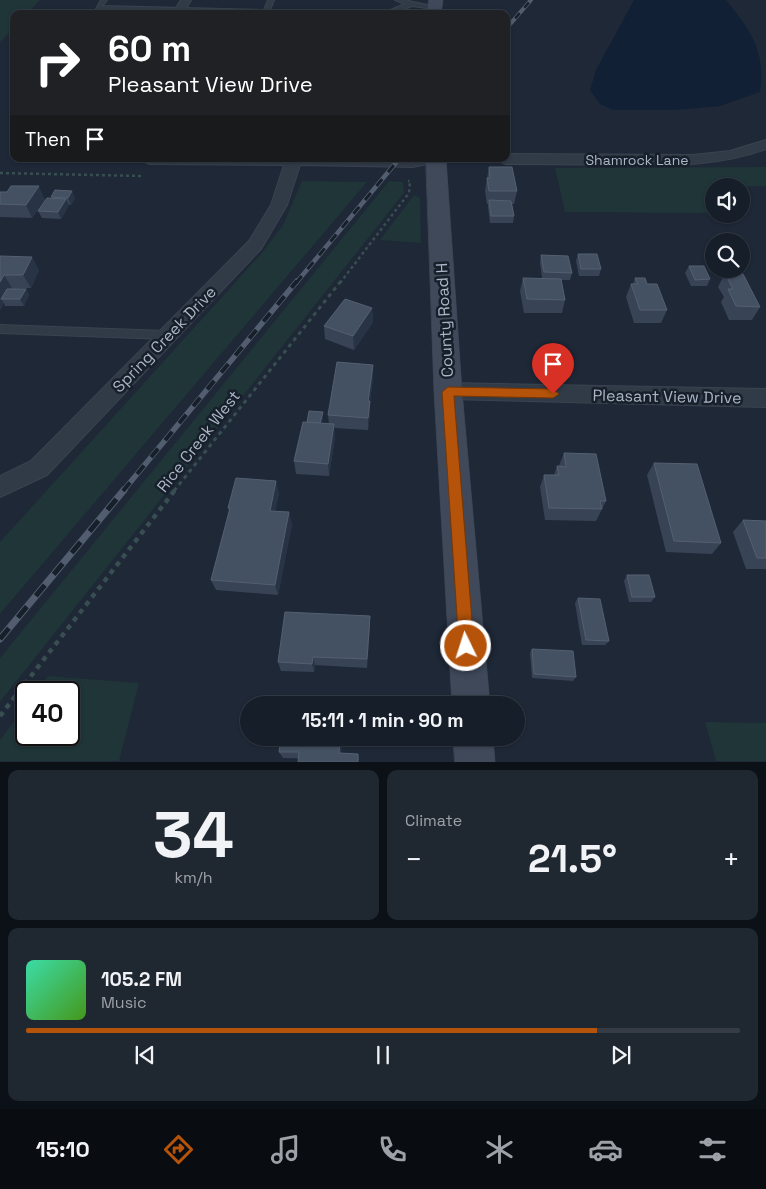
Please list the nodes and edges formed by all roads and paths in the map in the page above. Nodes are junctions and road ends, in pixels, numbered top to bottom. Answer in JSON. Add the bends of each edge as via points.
{"nodes":[{"id":1,"x":104,"y":0,"type":"edge"},
{"id":2,"x":398,"y":0,"type":"edge"},
{"id":3,"x":411,"y":4,"type":"junction"},
{"id":4,"x":435,"y":7,"type":"edge"},
{"id":5,"x":181,"y":8,"type":"edge"},
{"id":6,"x":224,"y":10,"type":"edge"},
{"id":7,"x":398,"y":10,"type":"edge"},
{"id":8,"x":766,"y":144,"type":"edge"},
{"id":9,"x":510,"y":159,"type":"edge"},
{"id":10,"x":293,"y":162,"type":"edge"},
{"id":11,"x":413,"y":162,"type":"edge"},
{"id":12,"x":428,"y":168,"type":"edge"},
{"id":13,"x":0,"y":173,"type":"edge"},
{"id":14,"x":148,"y":176,"type":"dead end"},
{"id":15,"x":0,"y":329,"type":"edge"},
{"id":16,"x":166,"y":335,"type":"junction"},
{"id":17,"x":448,"y":392,"type":"junction"},
{"id":18,"x":766,"y":398,"type":"edge"},
{"id":19,"x":0,"y":486,"type":"edge"},
{"id":20,"x":470,"y":696,"type":"edge"},
{"id":21,"x":0,"y":716,"type":"edge"},
{"id":22,"x":474,"y":746,"type":"edge"},
{"id":23,"x":475,"y":762,"type":"edge"}],
"edges":[{"from":1,"to":5,"type":"lane","via":[[98,8]]},
{"from":2,"to":3,"type":"lane"},
{"from":3,"to":4,"type":"lane"},
{"from":3,"to":7,"type":"lane"},
{"from":5,"to":6,"type":"lane"},
{"from":8,"to":9,"type":"street","name":"Shamrock Lane","via":[[748,152],[677,161]]},
{"from":10,"to":16,"type":"street","name":"Spring Creek Drive","via":[[284,198],[255,245]]},
{"from":11,"to":12,"type":"street"},
{"from":12,"to":17,"type":"street","name":"County Road H"},
{"from":12,"to":21,"type":"path","name":"Rice Creek West"},
{"from":13,"to":14,"type":"path"},
{"from":15,"to":16,"type":"lane"},
{"from":16,"to":19,"type":"street","name":"Spring Creek Drive","via":[[39,468]]},
{"from":17,"to":18,"type":"street","name":"Pleasant View Drive"},
{"from":17,"to":20,"type":"street","name":"County Road H"},
{"from":22,"to":23,"type":"street"}]}
